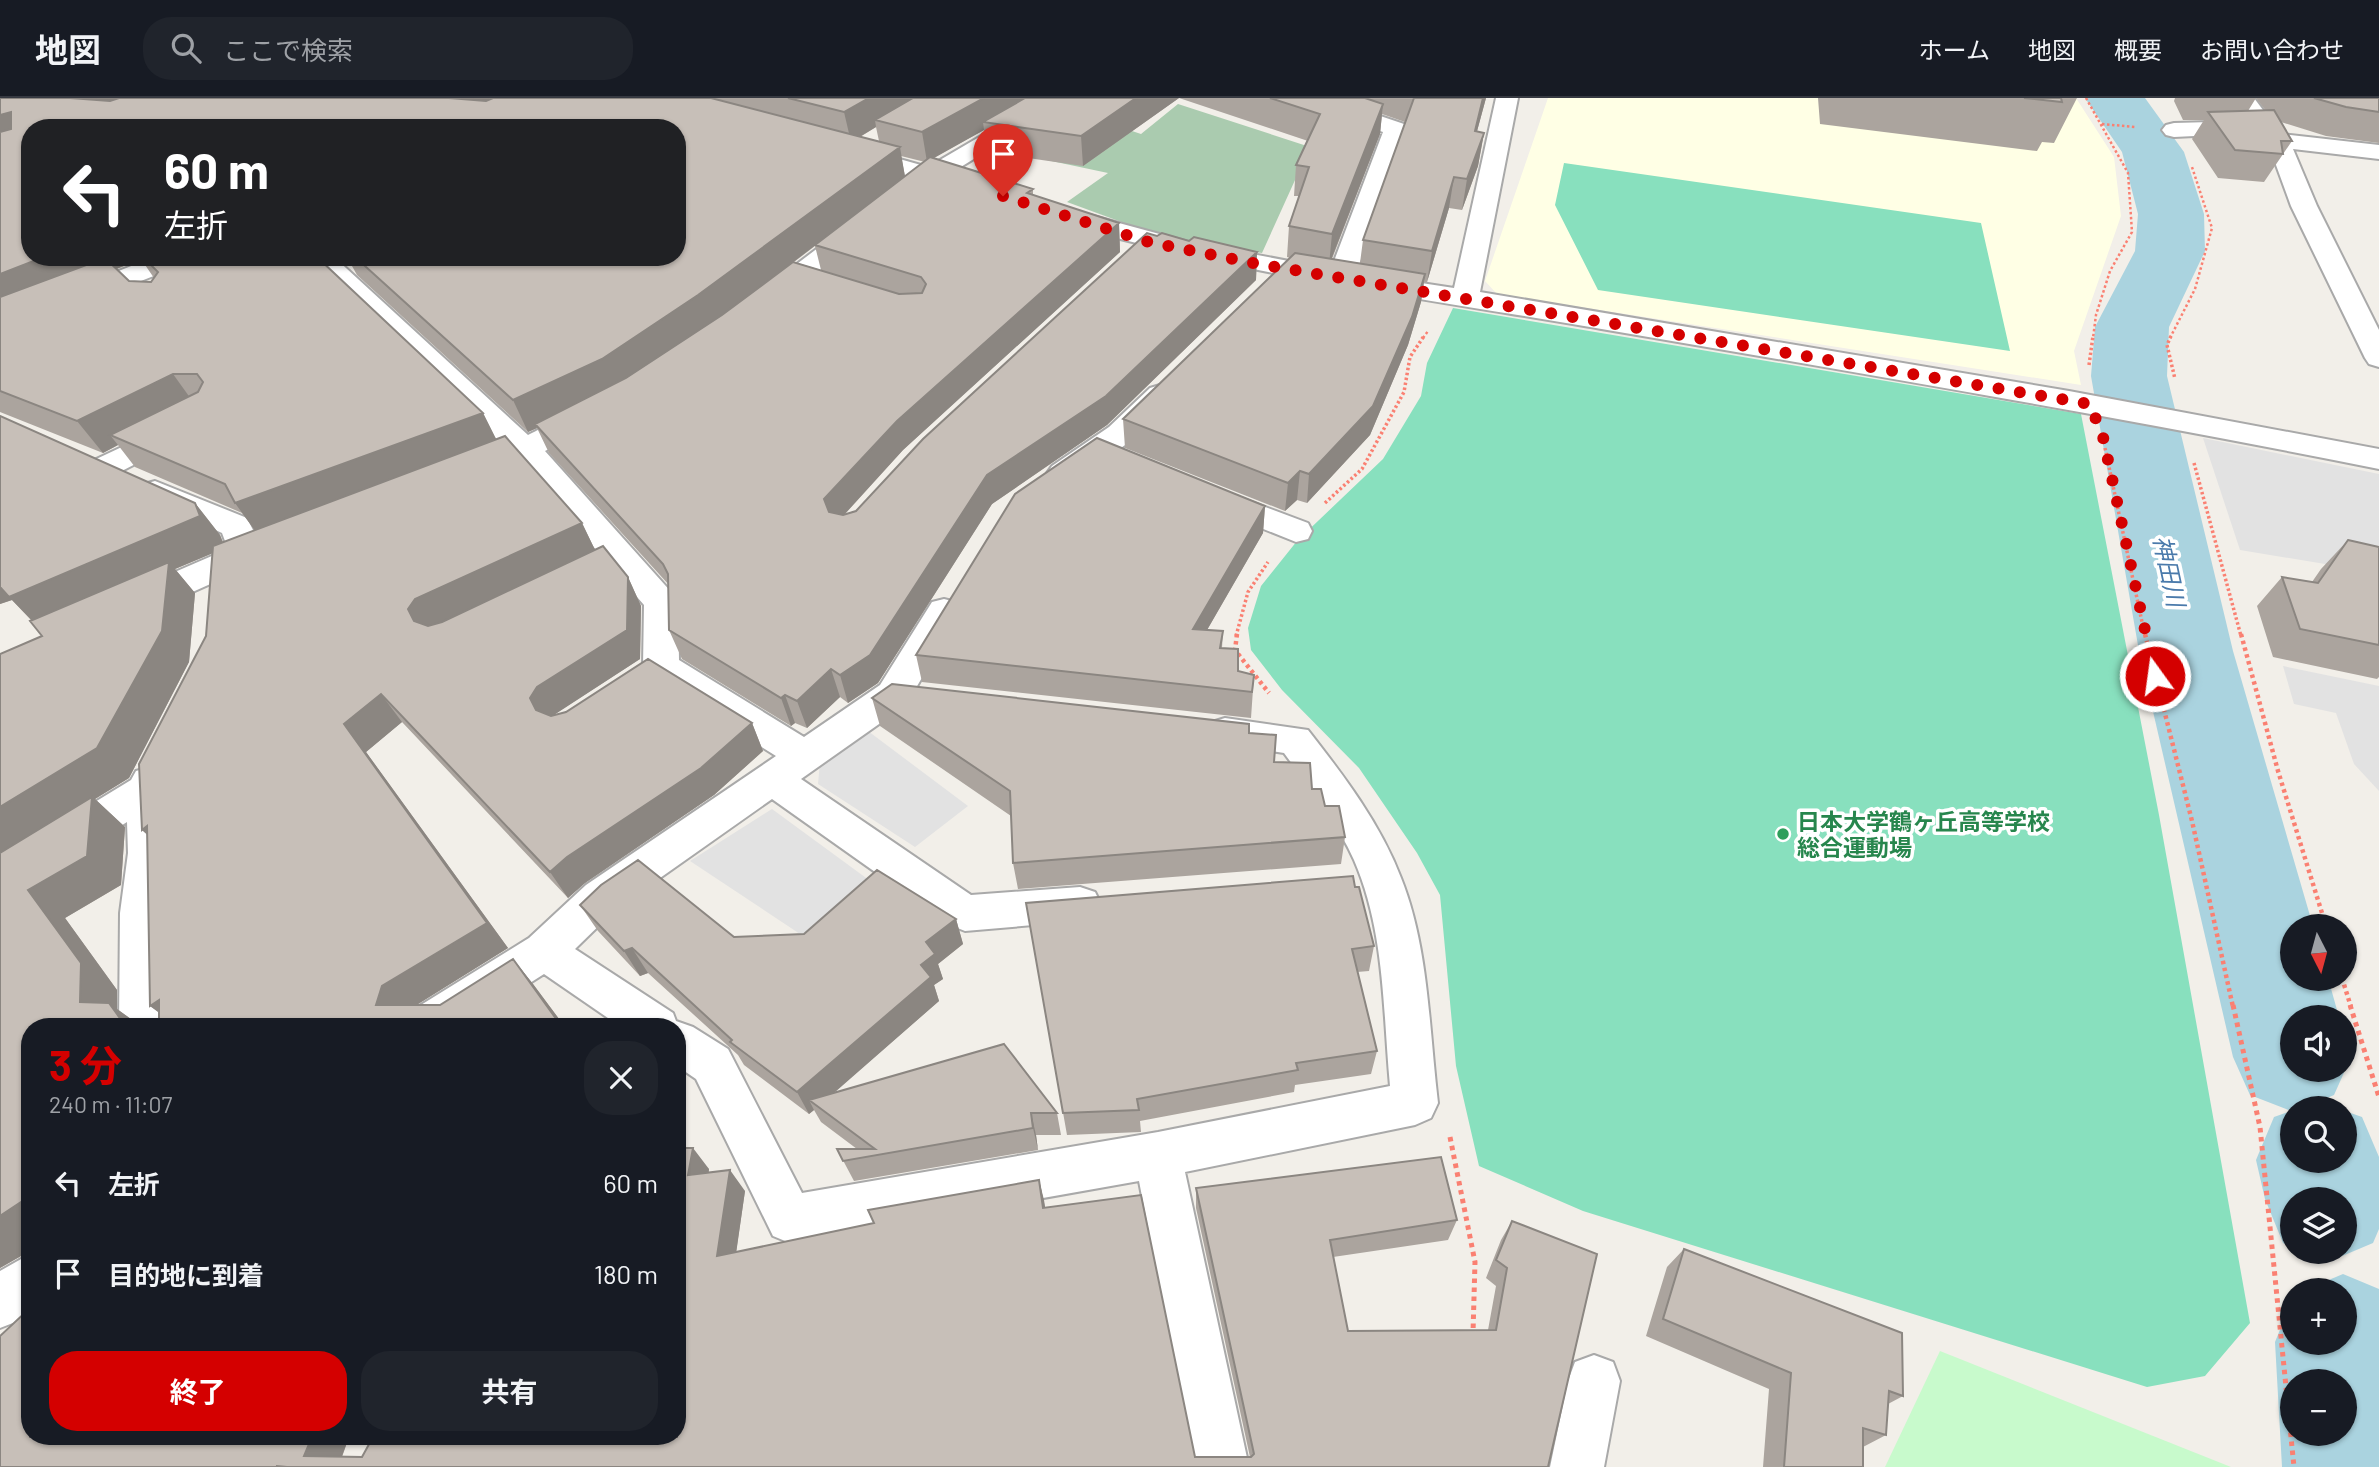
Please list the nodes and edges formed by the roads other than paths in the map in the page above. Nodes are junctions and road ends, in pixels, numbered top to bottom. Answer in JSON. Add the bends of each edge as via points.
{"nodes":[{"id":1,"x":1062,"y":98,"type":"edge"},
{"id":2,"x":1305,"y":98,"type":"edge"},
{"id":3,"x":1507,"y":98,"type":"edge"},
{"id":4,"x":2242,"y":98,"type":"edge"},
{"id":5,"x":2174,"y":130,"type":"road end"},
{"id":6,"x":2269,"y":134,"type":"junction"},
{"id":7,"x":854,"y":147,"type":"edge"},
{"id":8,"x":2379,"y":152,"type":"edge"},
{"id":9,"x":930,"y":173,"type":"junction"},
{"id":10,"x":981,"y":189,"type":"edge"},
{"id":11,"x":1046,"y":210,"type":"edge"},
{"id":12,"x":1149,"y":242,"type":"junction"},
{"id":13,"x":1126,"y":264,"type":"edge"},
{"id":14,"x":155,"y":266,"type":"edge"},
{"id":15,"x":339,"y":266,"type":"edge"},
{"id":16,"x":1286,"y":269,"type":"junction"},
{"id":17,"x":132,"y":275,"type":"junction"},
{"id":18,"x":1341,"y":277,"type":"junction"},
{"id":19,"x":1258,"y":296,"type":"edge"},
{"id":20,"x":156,"y":298,"type":"edge"},
{"id":21,"x":1465,"y":298,"type":"junction"},
{"id":22,"x":742,"y":318,"type":"edge"},
{"id":23,"x":0,"y":328,"type":"edge"},
{"id":24,"x":2379,"y":358,"type":"edge"},
{"id":25,"x":1180,"y":375,"type":"edge"},
{"id":26,"x":615,"y":404,"type":"edge"},
{"id":27,"x":196,"y":421,"type":"edge"},
{"id":28,"x":524,"y":449,"type":"junction"},
{"id":29,"x":1095,"y":450,"type":"junction"},
{"id":30,"x":2379,"y":460,"type":"edge"},
{"id":31,"x":1132,"y":466,"type":"edge"},
{"id":32,"x":449,"y":477,"type":"edge"},
{"id":33,"x":1038,"y":490,"type":"edge"},
{"id":34,"x":1195,"y":491,"type":"edge"},
{"id":35,"x":1296,"y":531,"type":"dead end"},
{"id":36,"x":285,"y":539,"type":"edge"},
{"id":37,"x":622,"y":556,"type":"junction"},
{"id":38,"x":232,"y":560,"type":"junction"},
{"id":39,"x":585,"y":572,"type":"edge"},
{"id":40,"x":963,"y":581,"type":"edge"},
{"id":41,"x":214,"y":608,"type":"edge"},
{"id":42,"x":115,"y":613,"type":"edge"},
{"id":43,"x":893,"y":695,"type":"junction"},
{"id":44,"x":934,"y":699,"type":"edge"},
{"id":45,"x":1198,"y":729,"type":"edge"},
{"id":46,"x":787,"y":767,"type":"junction"},
{"id":47,"x":0,"y":881,"type":"edge"},
{"id":48,"x":1118,"y":901,"type":"edge"},
{"id":49,"x":544,"y":951,"type":"junction"},
{"id":50,"x":141,"y":1018,"type":"edge"},
{"id":51,"x":438,"y":1018,"type":"edge"},
{"id":52,"x":644,"y":1018,"type":"edge"},
{"id":53,"x":686,"y":1047,"type":"edge"},
{"id":54,"x":1158,"y":1155,"type":"junction"},
{"id":55,"x":21,"y":1286,"type":"edge"},
{"id":56,"x":0,"y":1303,"type":"edge"},
{"id":57,"x":1594,"y":1381,"type":"dead end"},
{"id":58,"x":1222,"y":1467,"type":"edge"},
{"id":59,"x":1577,"y":1467,"type":"edge"}],
"edges":[{"from":1,"to":9,"type":"street"},
{"from":2,"to":18,"type":"street","via":[[1396,129]]},
{"from":3,"to":21,"type":"street"},
{"from":4,"to":6,"type":"street"},
{"from":5,"to":6,"type":"street"},
{"from":6,"to":8,"type":"street"},
{"from":6,"to":24,"type":"street","via":[[2284,153],[2304,206]]},
{"from":7,"to":9,"type":"street"},
{"from":9,"to":10,"type":"street"},
{"from":9,"to":22,"type":"street","via":[[889,205],[810,281]]},
{"from":11,"to":12,"type":"street"},
{"from":12,"to":13,"type":"street"},
{"from":12,"to":16,"type":"street"},
{"from":14,"to":17,"type":"street"},
{"from":15,"to":28,"type":"street"},
{"from":16,"to":18,"type":"street"},
{"from":16,"to":19,"type":"street"},
{"from":17,"to":20,"type":"street"},
{"from":17,"to":23,"type":"street"},
{"from":18,"to":21,"type":"street"},
{"from":21,"to":30,"type":"street","via":[[2097,405]]},
{"from":25,"to":29,"type":"street","via":[[1121,434]]},
{"from":26,"to":28,"type":"street"},
{"from":27,"to":38,"type":"street","via":[[92,463],[235,526]]},
{"from":28,"to":32,"type":"street"},
{"from":28,"to":37,"type":"street"},
{"from":29,"to":31,"type":"street"},
{"from":29,"to":33,"type":"street"},
{"from":34,"to":35,"type":"street"},
{"from":36,"to":38,"type":"street"},
{"from":37,"to":39,"type":"street"},
{"from":37,"to":46,"type":"street","via":[[661,603],[650,674]]},
{"from":38,"to":41,"type":"street"},
{"from":38,"to":42,"type":"street"},
{"from":40,"to":43,"type":"street"},
{"from":43,"to":44,"type":"street"},
{"from":43,"to":46,"type":"street"},
{"from":45,"to":54,"type":"street","via":[[1295,740],[1345,806],[1361,882],[1395,926],[1415,1103]]},
{"from":46,"to":48,"type":"street","via":[[965,913]]},
{"from":46,"to":49,"type":"street","via":[[601,897]]},
{"from":47,"to":50,"type":"street","via":[[154,774],[141,913]]},
{"from":49,"to":51,"type":"street"},
{"from":49,"to":52,"type":"street"},
{"from":53,"to":54,"type":"street","via":[[712,1064],[790,1219]]},
{"from":54,"to":58,"type":"street"},
{"from":55,"to":56,"type":"street"},
{"from":57,"to":59,"type":"street"}]}
